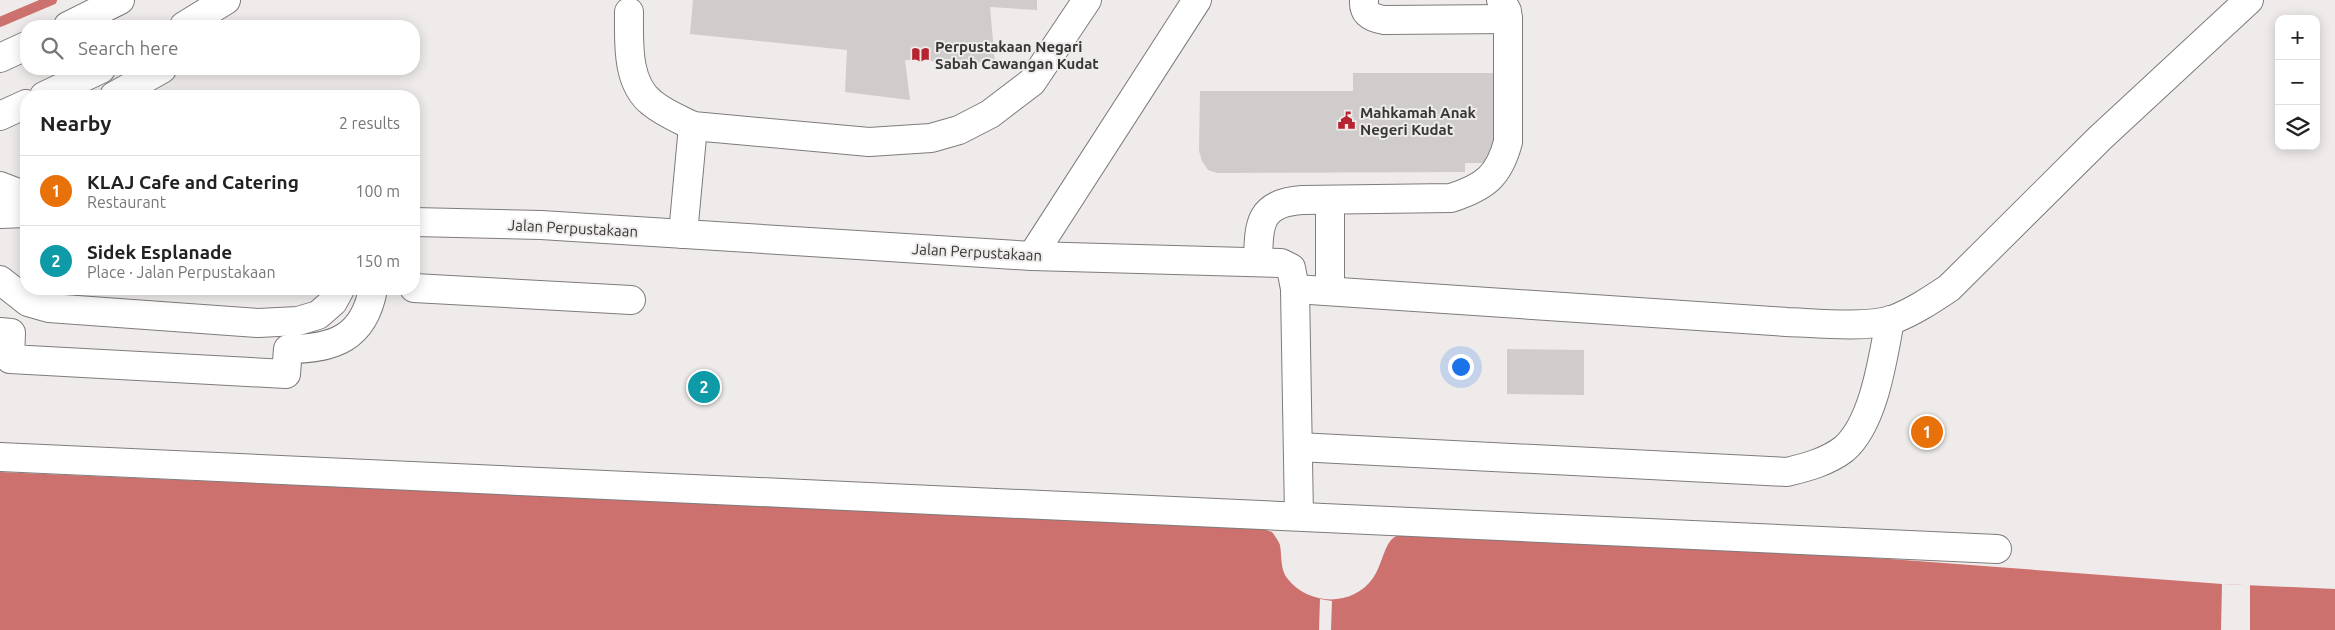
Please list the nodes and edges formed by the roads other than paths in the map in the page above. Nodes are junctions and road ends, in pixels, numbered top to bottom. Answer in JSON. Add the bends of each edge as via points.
{"nodes":[{"id":1,"x":120,"y":0,"type":"edge"},
{"id":2,"x":1087,"y":0,"type":"edge"},
{"id":3,"x":1197,"y":0,"type":"edge"},
{"id":4,"x":1364,"y":0,"type":"edge"},
{"id":5,"x":2249,"y":0,"type":"edge"},
{"id":6,"x":1504,"y":10,"type":"edge"},
{"id":7,"x":211,"y":12,"type":"edge"},
{"id":8,"x":629,"y":12,"type":"dead end"},
{"id":9,"x":80,"y":20,"type":"edge"},
{"id":10,"x":196,"y":20,"type":"edge"},
{"id":11,"x":20,"y":49,"type":"edge"},
{"id":12,"x":0,"y":58,"type":"edge"},
{"id":13,"x":88,"y":75,"type":"edge"},
{"id":14,"x":151,"y":75,"type":"edge"},
{"id":15,"x":57,"y":90,"type":"edge"},
{"id":16,"x":125,"y":90,"type":"edge"},
{"id":17,"x":20,"y":107,"type":"edge"},
{"id":18,"x":0,"y":116,"type":"edge"},
{"id":19,"x":693,"y":126,"type":"junction"},
{"id":20,"x":0,"y":186,"type":"edge"},
{"id":21,"x":20,"y":194,"type":"edge"},
{"id":22,"x":1330,"y":200,"type":"junction"},
{"id":23,"x":20,"y":213,"type":"edge"},
{"id":24,"x":0,"y":214,"type":"edge"},
{"id":25,"x":420,"y":222,"type":"edge"},
{"id":26,"x":683,"y":234,"type":"junction"},
{"id":27,"x":1032,"y":256,"type":"junction"},
{"id":28,"x":1258,"y":262,"type":"junction"},
{"id":29,"x":0,"y":280,"type":"edge"},
{"id":30,"x":420,"y":288,"type":"edge"},
{"id":31,"x":1295,"y":289,"type":"junction"},
{"id":32,"x":1330,"y":291,"type":"junction"},
{"id":33,"x":337,"y":295,"type":"edge"},
{"id":34,"x":371,"y":295,"type":"edge"},
{"id":35,"x":630,"y":300,"type":"dead end"},
{"id":36,"x":1890,"y":320,"type":"junction"},
{"id":37,"x":0,"y":332,"type":"edge"},
{"id":38,"x":1298,"y":447,"type":"junction"},
{"id":39,"x":0,"y":457,"type":"edge"},
{"id":40,"x":1298,"y":516,"type":"junction"},
{"id":41,"x":1997,"y":549,"type":"dead end"}],
"edges":[{"from":1,"to":9,"type":"street"},
{"from":2,"to":19,"type":"street","via":[[1032,82],[990,114],[959,130],[931,138],[869,142]]},
{"from":3,"to":27,"type":"street"},
{"from":4,"to":6,"type":"street","via":[[1364,8],[1369,15],[1384,20]]},
{"from":5,"to":36,"type":"street","via":[[2100,138],[1950,288]]},
{"from":6,"to":22,"type":"street","via":[[1508,142],[1491,178],[1470,192],[1451,198]]},
{"from":7,"to":10,"type":"street"},
{"from":8,"to":19,"type":"street","via":[[631,59],[639,87],[651,103]]},
{"from":11,"to":12,"type":"street"},
{"from":13,"to":15,"type":"street"},
{"from":14,"to":16,"type":"street"},
{"from":17,"to":18,"type":"street"},
{"from":19,"to":26,"type":"street"},
{"from":20,"to":21,"type":"street"},
{"from":22,"to":28,"type":"street","via":[[1286,201],[1273,206],[1259,233]]},
{"from":22,"to":32,"type":"street"},
{"from":23,"to":24,"type":"street"},
{"from":25,"to":26,"type":"street","name":"Jalan Perpustakaan","via":[[541,225]]},
{"from":26,"to":27,"type":"street","name":"Jalan Perpustakaan"},
{"from":27,"to":28,"type":"street","name":"Jalan Perpustakaan"},
{"from":28,"to":31,"type":"street","name":"Jalan Perpustakaan","via":[[1274,262],[1291,268]]},
{"from":29,"to":33,"type":"street","via":[[28,302],[48,308],[258,324],[298,321],[318,315]]},
{"from":30,"to":35,"type":"street"},
{"from":31,"to":32,"type":"street"},
{"from":31,"to":38,"type":"street","name":"Jalan Perpustakaan"},
{"from":32,"to":36,"type":"street","via":[[1787,322],[1835,324]]},
{"from":34,"to":37,"type":"street","via":[[360,326],[348,335],[318,348],[288,349],[286,374],[10,358],[11,333]]},
{"from":36,"to":38,"type":"street","via":[[1879,380],[1866,418],[1844,448],[1819,464],[1787,472]]},
{"from":38,"to":40,"type":"street","name":"Jalan Perpustakaan"},
{"from":39,"to":40,"type":"street"},
{"from":40,"to":41,"type":"street"}]}
